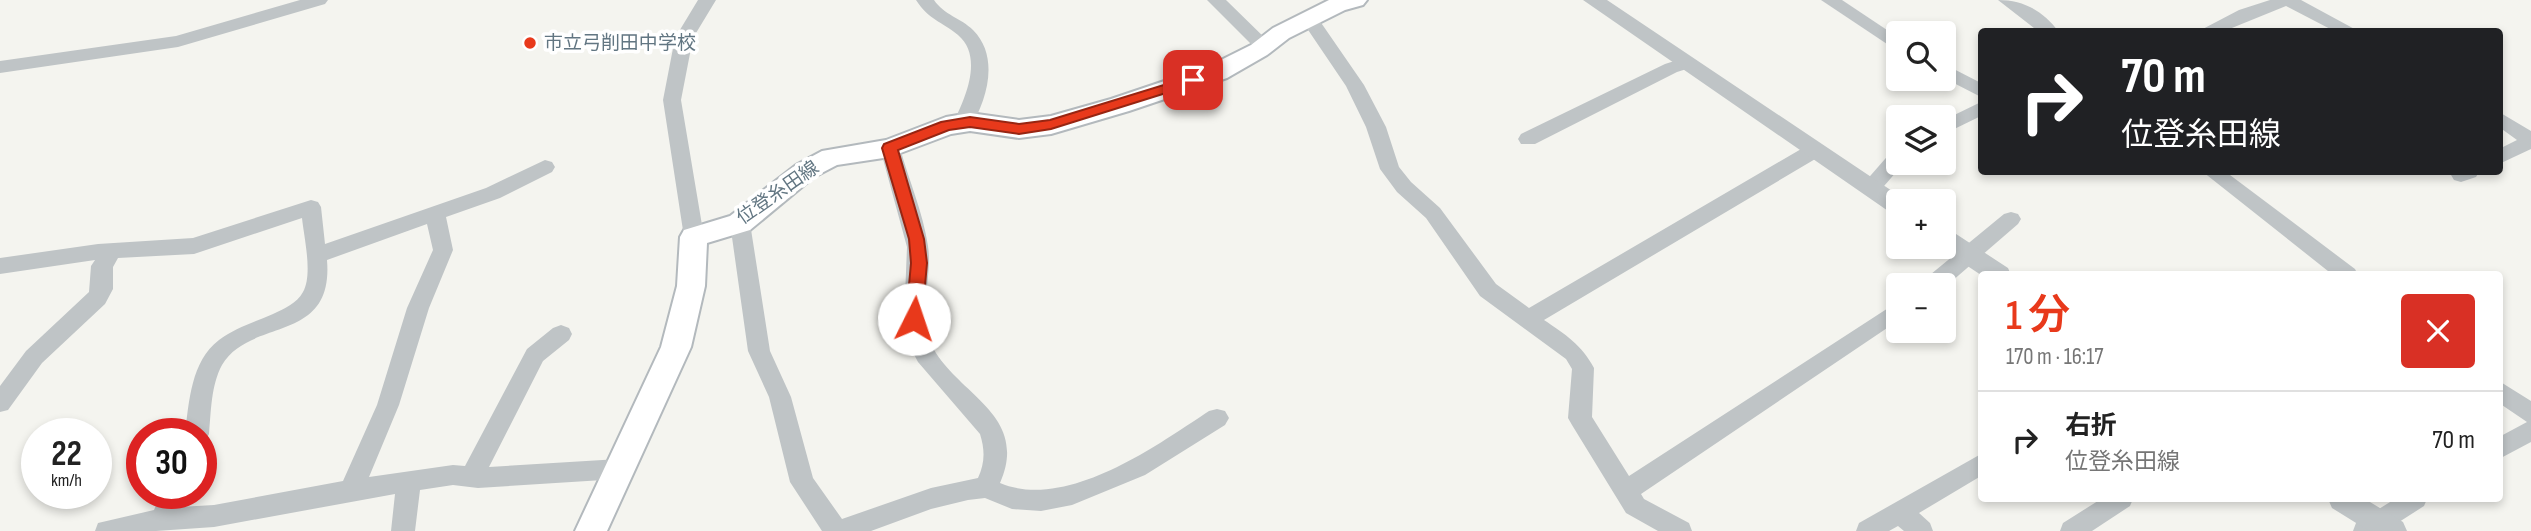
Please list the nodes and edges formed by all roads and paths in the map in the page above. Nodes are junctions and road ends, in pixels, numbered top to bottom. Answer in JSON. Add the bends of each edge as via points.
{"nodes":[{"id":1,"x":319,"y":0,"type":"edge"},
{"id":2,"x":707,"y":0,"type":"edge"},
{"id":3,"x":925,"y":0,"type":"edge"},
{"id":4,"x":1216,"y":0,"type":"edge"},
{"id":5,"x":1355,"y":0,"type":"edge"},
{"id":6,"x":1593,"y":0,"type":"edge"},
{"id":7,"x":1830,"y":0,"type":"edge"},
{"id":8,"x":2007,"y":0,"type":"edge"},
{"id":9,"x":2288,"y":0,"type":"edge"},
{"id":10,"x":1309,"y":18,"type":"junction"},
{"id":11,"x":2046,"y":28,"type":"edge"},
{"id":12,"x":2215,"y":28,"type":"edge"},
{"id":13,"x":2343,"y":28,"type":"edge"},
{"id":14,"x":1886,"y":37,"type":"edge"},
{"id":15,"x":1264,"y":47,"type":"junction"},
{"id":16,"x":1679,"y":58,"type":"junction"},
{"id":17,"x":21,"y":65,"type":"junction"},
{"id":18,"x":0,"y":67,"type":"edge"},
{"id":19,"x":1956,"y":77,"type":"edge"},
{"id":20,"x":0,"y":82,"type":"edge"},
{"id":21,"x":1608,"y":86,"type":"dead end"},
{"id":22,"x":1978,"y":89,"type":"edge"},
{"id":23,"x":1978,"y":110,"type":"edge"},
{"id":24,"x":2503,"y":121,"type":"edge"},
{"id":25,"x":1956,"y":122,"type":"edge"},
{"id":26,"x":963,"y":123,"type":"junction"},
{"id":27,"x":1528,"y":139,"type":"dead end"},
{"id":28,"x":2531,"y":140,"type":"edge"},
{"id":29,"x":890,"y":148,"type":"junction"},
{"id":30,"x":1815,"y":150,"type":"junction"},
{"id":31,"x":2503,"y":155,"type":"edge"},
{"id":32,"x":545,"y":167,"type":"dead end"},
{"id":33,"x":1886,"y":171,"type":"edge"},
{"id":34,"x":2217,"y":175,"type":"edge"},
{"id":35,"x":1871,"y":188,"type":"junction"},
{"id":36,"x":1886,"y":198,"type":"edge"},
{"id":37,"x":435,"y":214,"type":"junction"},
{"id":38,"x":2011,"y":219,"type":"dead end"},
{"id":39,"x":740,"y":223,"type":"junction"},
{"id":40,"x":694,"y":237,"type":"junction"},
{"id":41,"x":1956,"y":246,"type":"edge"},
{"id":42,"x":112,"y":251,"type":"junction"},
{"id":43,"x":315,"y":256,"type":"junction"},
{"id":44,"x":1970,"y":256,"type":"junction"},
{"id":45,"x":0,"y":266,"type":"edge"},
{"id":46,"x":1993,"y":271,"type":"edge"},
{"id":47,"x":2343,"y":271,"type":"edge"},
{"id":48,"x":1951,"y":273,"type":"edge"},
{"id":49,"x":1886,"y":318,"type":"edge"},
{"id":50,"x":1528,"y":319,"type":"junction"},
{"id":51,"x":561,"y":334,"type":"dead end"},
{"id":52,"x":2503,"y":393,"type":"edge"},
{"id":53,"x":0,"y":403,"type":"edge"},
{"id":54,"x":2531,"y":414,"type":"edge"},
{"id":55,"x":199,"y":418,"type":"edge"},
{"id":56,"x":1217,"y":418,"type":"dead end"},
{"id":57,"x":2531,"y":430,"type":"edge"},
{"id":58,"x":2503,"y":447,"type":"edge"},
{"id":59,"x":1978,"y":466,"type":"edge"},
{"id":60,"x":619,"y":469,"type":"junction"},
{"id":61,"x":472,"y":477,"type":"junction"},
{"id":62,"x":409,"y":481,"type":"junction"},
{"id":63,"x":986,"y":488,"type":"junction"},
{"id":64,"x":351,"y":490,"type":"junction"},
{"id":65,"x":1626,"y":491,"type":"junction"},
{"id":66,"x":2116,"y":502,"type":"edge"},
{"id":67,"x":2347,"y":502,"type":"edge"},
{"id":68,"x":2411,"y":502,"type":"edge"},
{"id":69,"x":166,"y":509,"type":"edge"},
{"id":70,"x":1900,"y":512,"type":"junction"},
{"id":71,"x":162,"y":519,"type":"junction"},
{"id":72,"x":2379,"y":528,"type":"edge"},
{"id":73,"x":107,"y":531,"type":"edge"},
{"id":74,"x":403,"y":531,"type":"edge"},
{"id":75,"x":591,"y":531,"type":"edge"},
{"id":76,"x":837,"y":531,"type":"edge"},
{"id":77,"x":1680,"y":531,"type":"edge"},
{"id":78,"x":1868,"y":531,"type":"edge"},
{"id":79,"x":1921,"y":531,"type":"edge"},
{"id":80,"x":2072,"y":531,"type":"edge"}],
"edges":[{"from":1,"to":17,"type":"street","via":[[178,41]]},
{"from":2,"to":40,"type":"street","via":[[684,38],[672,100]]},
{"from":3,"to":26,"type":"street","via":[[940,20],[974,42],[979,64],[975,102]]},
{"from":4,"to":15,"type":"street"},
{"from":5,"to":10,"type":"main road","name":"位登糸田線"},
{"from":6,"to":16,"type":"street"},
{"from":7,"to":14,"type":"street"},
{"from":8,"to":11,"type":"street"},
{"from":9,"to":12,"type":"street"},
{"from":9,"to":13,"type":"street"},
{"from":10,"to":15,"type":"main road","name":"位登糸田線"},
{"from":10,"to":50,"type":"street","via":[[1354,85],[1376,127],[1390,169],[1433,213],[1488,290]]},
{"from":15,"to":26,"type":"main road","name":"位登糸田線","via":[[1218,72],[1051,125],[1019,129]]},
{"from":16,"to":21,"type":"street"},
{"from":16,"to":27,"type":"street","via":[[1671,68]]},
{"from":16,"to":30,"type":"street"},
{"from":17,"to":18,"type":"street"},
{"from":17,"to":20,"type":"street"},
{"from":19,"to":22,"type":"street"},
{"from":23,"to":25,"type":"street"},
{"from":24,"to":28,"type":"street"},
{"from":26,"to":29,"type":"main road","name":"位登糸田線"},
{"from":28,"to":31,"type":"street"},
{"from":29,"to":39,"type":"main road","name":"位登糸田線","via":[[831,157],[805,171]]},
{"from":29,"to":63,"type":"street","via":[[916,239],[915,334],[926,356],[994,434],[999,456]]},
{"from":30,"to":35,"type":"street"},
{"from":30,"to":50,"type":"street"},
{"from":32,"to":37,"type":"street"},
{"from":33,"to":35,"type":"street"},
{"from":34,"to":47,"type":"street"},
{"from":35,"to":36,"type":"street"},
{"from":37,"to":43,"type":"street"},
{"from":37,"to":64,"type":"street","via":[[443,250],[418,308],[388,405]]},
{"from":38,"to":44,"type":"street"},
{"from":39,"to":40,"type":"main road","name":"位登糸田線"},
{"from":39,"to":76,"type":"street","via":[[760,351],[780,397],[802,482]]},
{"from":40,"to":60,"type":"main road","via":[[691,286],[676,347]]},
{"from":41,"to":44,"type":"street"},
{"from":42,"to":43,"type":"street","via":[[194,246],[311,206]]},
{"from":42,"to":45,"type":"street"},
{"from":42,"to":53,"type":"street","via":[[102,266],[102,289],[97,298],[34,357]]},
{"from":43,"to":55,"type":"street","via":[[317,283],[311,300],[293,314],[225,346],[215,357]]},
{"from":44,"to":46,"type":"street"},
{"from":44,"to":48,"type":"street"},
{"from":49,"to":65,"type":"street"},
{"from":50,"to":65,"type":"street","via":[[1574,353],[1583,368],[1580,418]]},
{"from":51,"to":61,"type":"street","via":[[535,355]]},
{"from":52,"to":54,"type":"street"},
{"from":56,"to":63,"type":"street","via":[[1165,453],[1078,498],[1025,505],[999,499]]},
{"from":57,"to":58,"type":"street"},
{"from":59,"to":70,"type":"street"},
{"from":60,"to":61,"type":"street"},
{"from":60,"to":75,"type":"main road"},
{"from":61,"to":62,"type":"street"},
{"from":62,"to":64,"type":"street"},
{"from":62,"to":74,"type":"street"},
{"from":63,"to":76,"type":"street","via":[[928,499]]},
{"from":64,"to":71,"type":"street","via":[[214,516]]},
{"from":65,"to":77,"type":"street","via":[[1635,506]]},
{"from":66,"to":80,"type":"street"},
{"from":67,"to":72,"type":"street"},
{"from":68,"to":72,"type":"street"},
{"from":69,"to":71,"type":"street"},
{"from":70,"to":78,"type":"street"},
{"from":70,"to":79,"type":"street"},
{"from":71,"to":73,"type":"street"}]}
